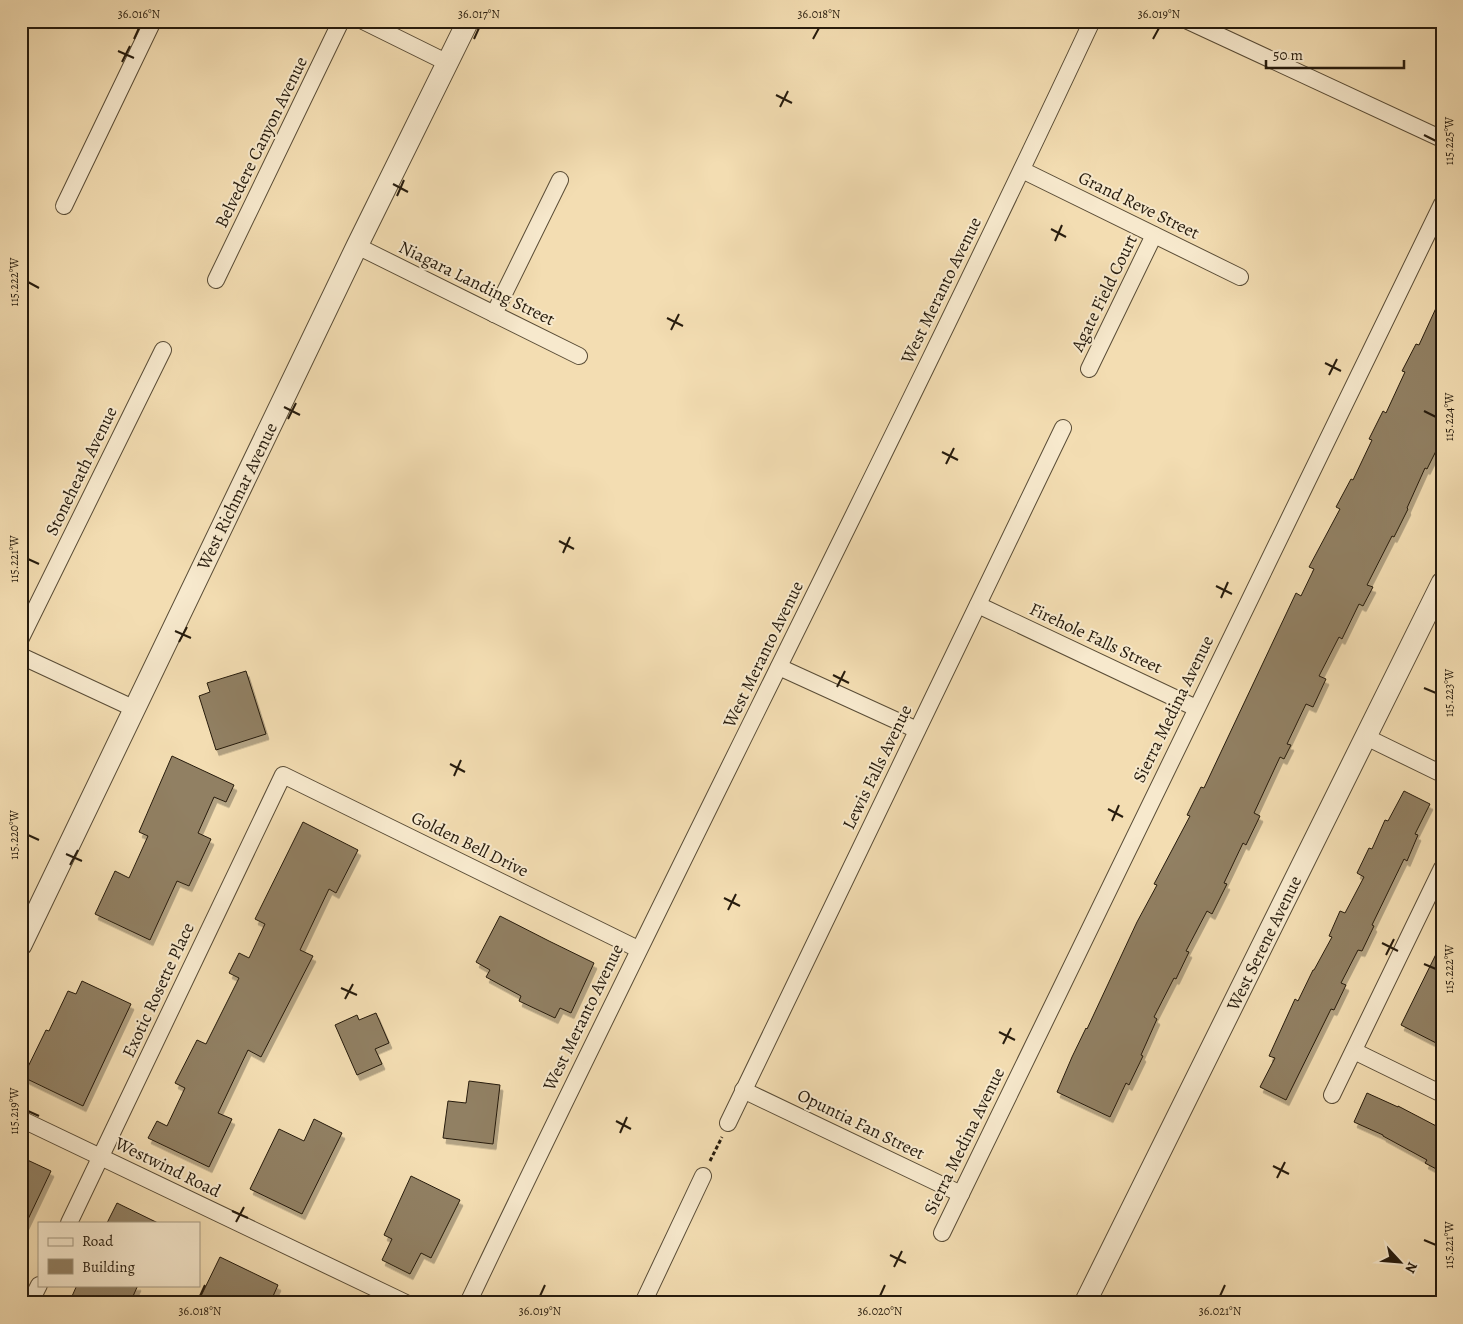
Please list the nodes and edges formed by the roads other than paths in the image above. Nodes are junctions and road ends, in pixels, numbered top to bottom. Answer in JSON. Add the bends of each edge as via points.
{"nodes":[{"id":1,"x":153,"y":21,"type":"edge"},
{"id":2,"x":341,"y":21,"type":"edge"},
{"id":3,"x":363,"y":21,"type":"edge"},
{"id":4,"x":468,"y":21,"type":"edge"},
{"id":5,"x":1092,"y":21,"type":"edge"},
{"id":6,"x":1188,"y":21,"type":"edge"},
{"id":7,"x":448,"y":63,"type":"junction"},
{"id":8,"x":1442,"y":139,"type":"edge"},
{"id":9,"x":1022,"y":170,"type":"junction"},
{"id":10,"x":560,"y":180,"type":"dead end"},
{"id":11,"x":1442,"y":204,"type":"edge"},
{"id":12,"x":64,"y":206,"type":"dead end"},
{"id":13,"x":1154,"y":235,"type":"junction"},
{"id":14,"x":357,"y":246,"type":"junction"},
{"id":15,"x":1240,"y":277,"type":"dead end"},
{"id":16,"x":216,"y":280,"type":"dead end"},
{"id":17,"x":494,"y":314,"type":"junction"},
{"id":18,"x":163,"y":350,"type":"dead end"},
{"id":19,"x":579,"y":356,"type":"dead end"},
{"id":20,"x":1089,"y":369,"type":"dead end"},
{"id":21,"x":1063,"y":428,"type":"dead end"},
{"id":22,"x":1442,"y":583,"type":"edge"},
{"id":23,"x":978,"y":605,"type":"junction"},
{"id":24,"x":21,"y":638,"type":"edge"},
{"id":25,"x":21,"y":656,"type":"edge"},
{"id":26,"x":779,"y":667,"type":"junction"},
{"id":27,"x":1196,"y":708,"type":"junction"},
{"id":28,"x":135,"y":709,"type":"junction"},
{"id":29,"x":917,"y":730,"type":"junction"},
{"id":30,"x":1366,"y":737,"type":"junction"},
{"id":31,"x":1442,"y":774,"type":"edge"},
{"id":32,"x":283,"y":775,"type":"joint"},
{"id":33,"x":1442,"y":868,"type":"edge"},
{"id":34,"x":1436,"y":897,"type":"edge"},
{"id":35,"x":21,"y":945,"type":"edge"},
{"id":36,"x":638,"y":949,"type":"junction"},
{"id":37,"x":1354,"y":1051,"type":"junction"},
{"id":38,"x":743,"y":1090,"type":"junction"},
{"id":39,"x":1440,"y":1093,"type":"dead end"},
{"id":40,"x":1332,"y":1095,"type":"dead end"},
{"id":41,"x":21,"y":1119,"type":"edge"},
{"id":42,"x":728,"y":1123,"type":"road end"},
{"id":43,"x":101,"y":1157,"type":"junction"},
{"id":44,"x":703,"y":1176,"type":"road end"},
{"id":45,"x":960,"y":1194,"type":"junction"},
{"id":46,"x":69,"y":1222,"type":"edge"},
{"id":47,"x":942,"y":1233,"type":"dead end"},
{"id":48,"x":38,"y":1286,"type":"edge"},
{"id":49,"x":30,"y":1303,"type":"edge"},
{"id":50,"x":406,"y":1303,"type":"edge"},
{"id":51,"x":468,"y":1303,"type":"edge"},
{"id":52,"x":642,"y":1303,"type":"edge"},
{"id":53,"x":1085,"y":1303,"type":"edge"}],
"edges":[{"from":1,"to":12,"type":"street"},
{"from":2,"to":16,"type":"street","name":"Belvedere Canyon Avenue"},
{"from":3,"to":7,"type":"street"},
{"from":4,"to":7,"type":"street","name":"West Richmar Avenue"},
{"from":5,"to":9,"type":"street","name":"West Meranto Avenue"},
{"from":6,"to":8,"type":"street"},
{"from":7,"to":14,"type":"street","name":"West Richmar Avenue"},
{"from":9,"to":13,"type":"street","name":"Grand Reve Street"},
{"from":9,"to":26,"type":"street","name":"West Meranto Avenue"},
{"from":10,"to":17,"type":"street"},
{"from":11,"to":27,"type":"street","name":"Sierra Medina Avenue"},
{"from":13,"to":15,"type":"street","name":"Grand Reve Street"},
{"from":13,"to":20,"type":"street","name":"Agate Field Court"},
{"from":14,"to":17,"type":"street","name":"Niagara Landing Street"},
{"from":14,"to":28,"type":"street","name":"West Richmar Avenue"},
{"from":17,"to":19,"type":"street","name":"Niagara Landing Street"},
{"from":18,"to":24,"type":"street","name":"Stoneheath Avenue"},
{"from":21,"to":23,"type":"street","name":"Lewis Falls Avenue"},
{"from":22,"to":30,"type":"street","name":"West Serene Avenue"},
{"from":23,"to":27,"type":"street","name":"Firehole Falls Street"},
{"from":23,"to":29,"type":"street","name":"Lewis Falls Avenue"},
{"from":25,"to":28,"type":"street"},
{"from":26,"to":29,"type":"street"},
{"from":26,"to":36,"type":"street","name":"West Meranto Avenue"},
{"from":27,"to":45,"type":"street","name":"Sierra Medina Avenue"},
{"from":28,"to":35,"type":"street","name":"West Richmar Avenue"},
{"from":29,"to":38,"type":"street","name":"Lewis Falls Avenue"},
{"from":30,"to":31,"type":"street"},
{"from":30,"to":53,"type":"street","name":"West Serene Avenue"},
{"from":32,"to":36,"type":"street","name":"Golden Bell Drive"},
{"from":32,"to":43,"type":"street","name":"Exotic Rosette Place"},
{"from":33,"to":34,"type":"street"},
{"from":34,"to":37,"type":"street"},
{"from":36,"to":51,"type":"street","name":"West Meranto Avenue"},
{"from":37,"to":39,"type":"street"},
{"from":37,"to":40,"type":"street"},
{"from":38,"to":42,"type":"street","name":"Lewis Falls Avenue"},
{"from":38,"to":45,"type":"street","name":"Opuntia Fan Street"},
{"from":41,"to":43,"type":"street","name":"Westwind Road"},
{"from":43,"to":46,"type":"street","name":"Exotic Rosette Place"},
{"from":43,"to":50,"type":"street","name":"Westwind Road"},
{"from":44,"to":52,"type":"street"},
{"from":45,"to":47,"type":"street","name":"Sierra Medina Avenue"},
{"from":48,"to":49,"type":"street"}]}
